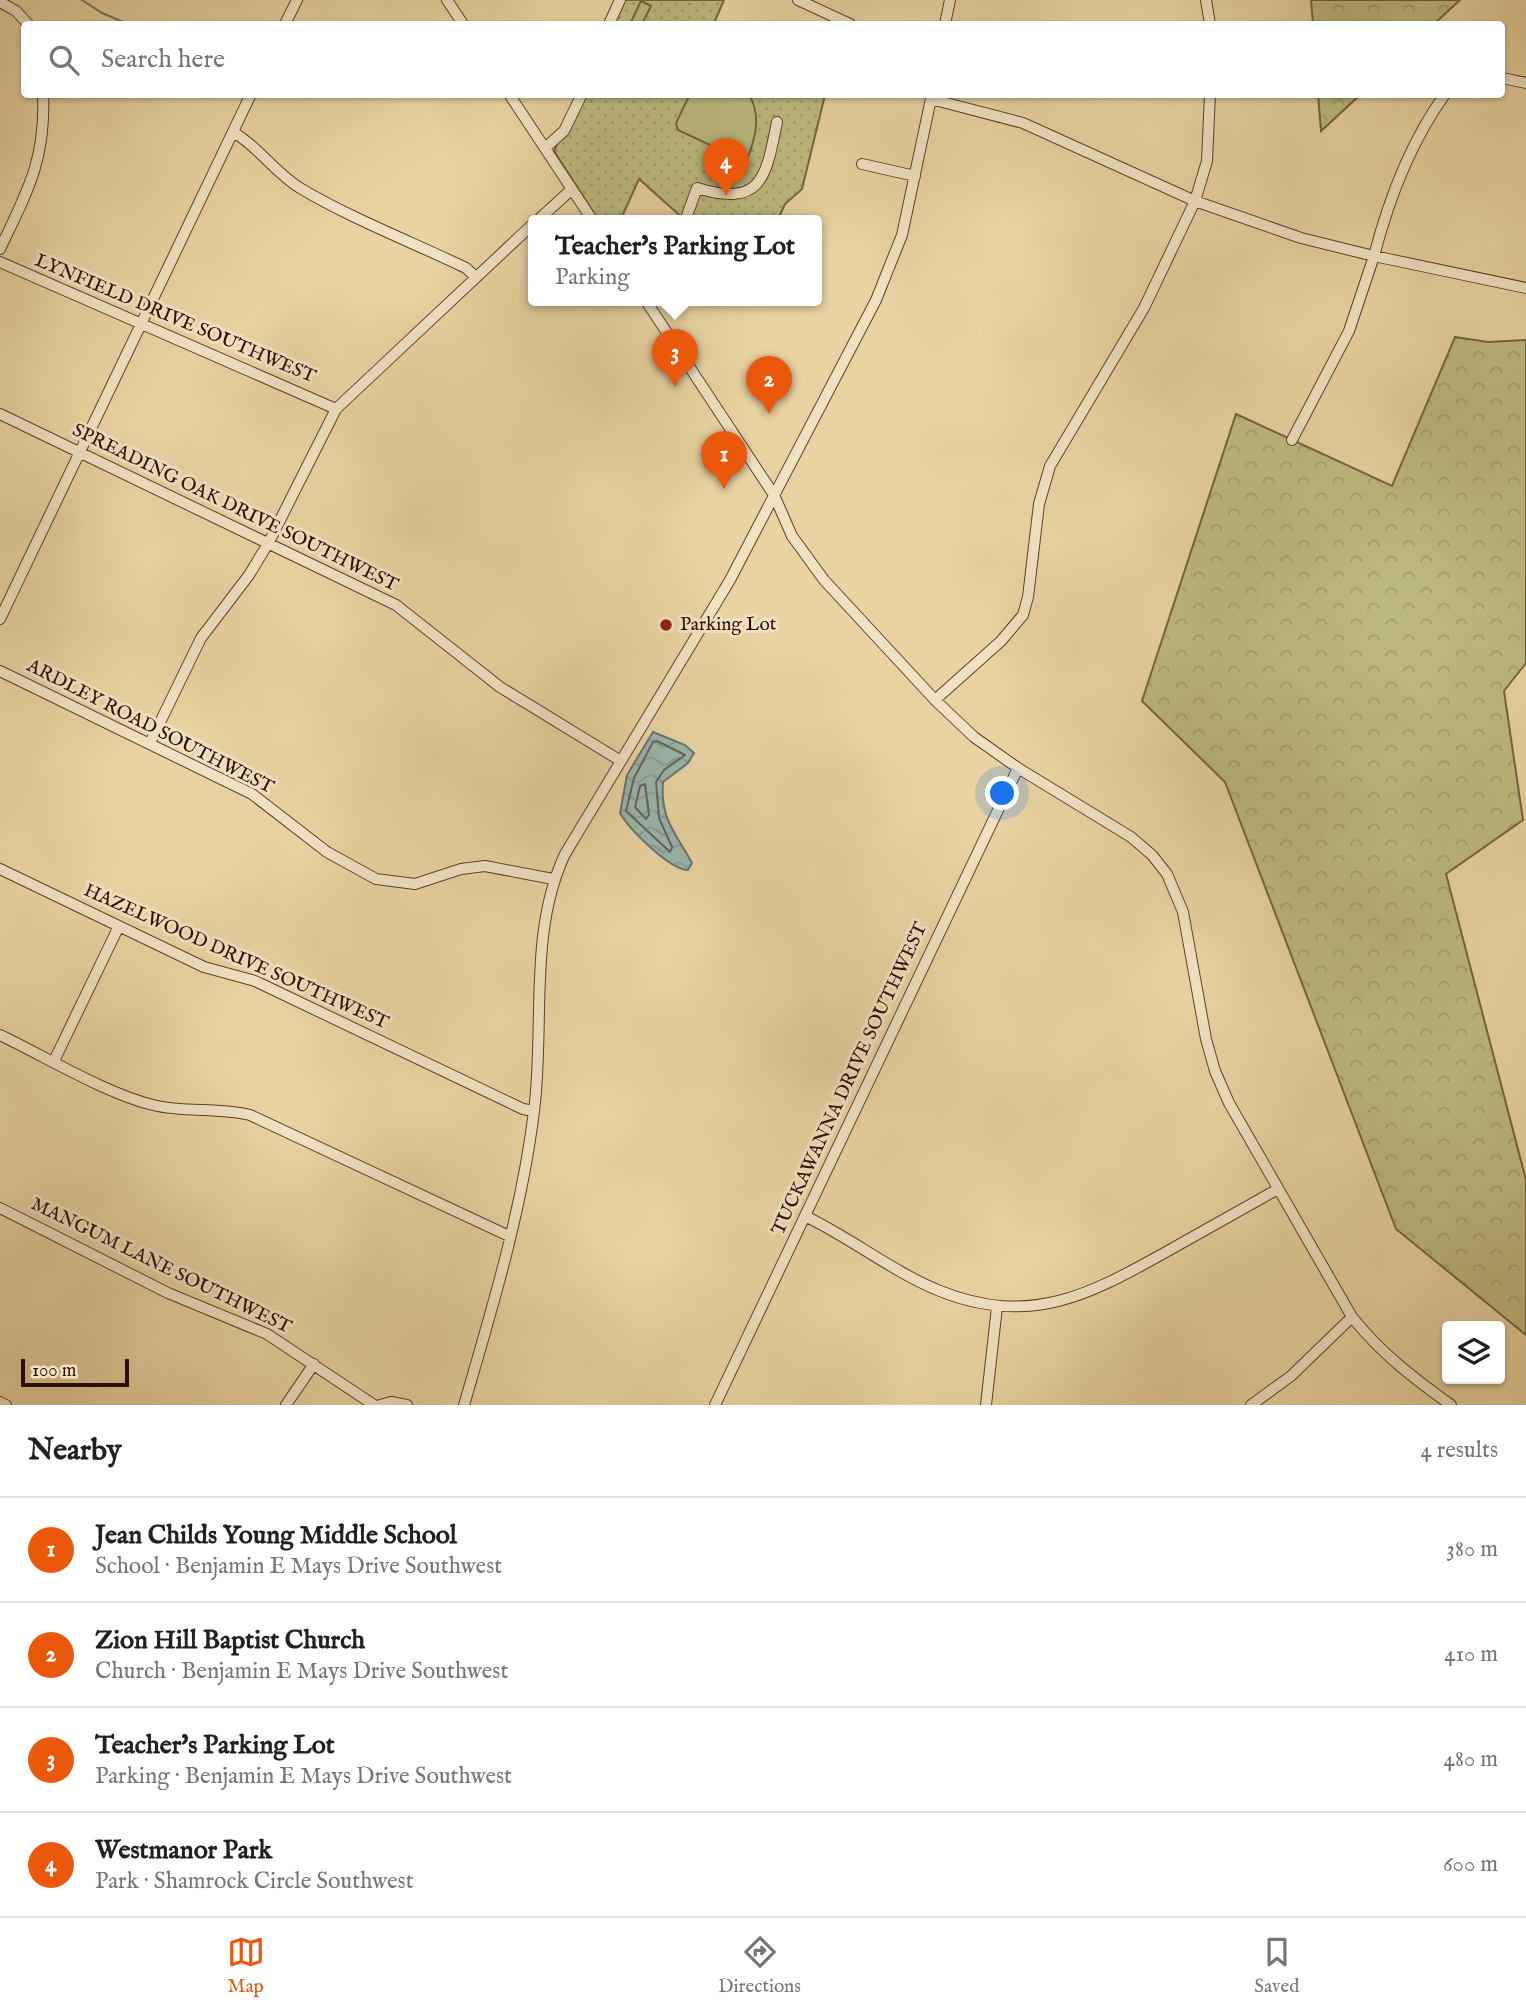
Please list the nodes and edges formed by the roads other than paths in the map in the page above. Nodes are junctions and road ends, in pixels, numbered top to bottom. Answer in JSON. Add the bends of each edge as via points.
{"nodes":[{"id":1,"x":297,"y":0,"type":"edge"},
{"id":2,"x":447,"y":0,"type":"edge"},
{"id":3,"x":620,"y":0,"type":"edge"},
{"id":4,"x":799,"y":0,"type":"edge"},
{"id":5,"x":950,"y":0,"type":"edge"},
{"id":6,"x":1206,"y":0,"type":"edge"},
{"id":7,"x":0,"y":2,"type":"edge"},
{"id":8,"x":25,"y":21,"type":"edge"},
{"id":9,"x":286,"y":21,"type":"edge"},
{"id":10,"x":461,"y":21,"type":"edge"},
{"id":11,"x":610,"y":21,"type":"edge"},
{"id":12,"x":844,"y":21,"type":"edge"},
{"id":13,"x":946,"y":21,"type":"edge"},
{"id":14,"x":1210,"y":21,"type":"edge"},
{"id":15,"x":1505,"y":79,"type":"edge"},
{"id":16,"x":1526,"y":83,"type":"edge"},
{"id":17,"x":43,"y":98,"type":"edge"},
{"id":18,"x":249,"y":98,"type":"edge"},
{"id":19,"x":512,"y":98,"type":"edge"},
{"id":20,"x":580,"y":98,"type":"edge"},
{"id":21,"x":931,"y":98,"type":"edge"},
{"id":22,"x":935,"y":98,"type":"edge"},
{"id":23,"x":1210,"y":98,"type":"edge"},
{"id":24,"x":1443,"y":98,"type":"edge"},
{"id":25,"x":777,"y":122,"type":"dead end"},
{"id":26,"x":233,"y":132,"type":"junction"},
{"id":27,"x":545,"y":148,"type":"junction"},
{"id":28,"x":862,"y":164,"type":"dead end"},
{"id":29,"x":915,"y":176,"type":"junction"},
{"id":30,"x":572,"y":189,"type":"junction"},
{"id":31,"x":1195,"y":201,"type":"junction"},
{"id":32,"x":543,"y":215,"type":"edge"},
{"id":33,"x":589,"y":215,"type":"edge"},
{"id":34,"x":687,"y":215,"type":"edge"},
{"id":35,"x":528,"y":229,"type":"edge"},
{"id":36,"x":0,"y":249,"type":"edge"},
{"id":37,"x":1374,"y":256,"type":"junction"},
{"id":38,"x":0,"y":262,"type":"edge"},
{"id":39,"x":476,"y":277,"type":"junction"},
{"id":40,"x":1526,"y":288,"type":"edge"},
{"id":41,"x":649,"y":306,"type":"edge"},
{"id":42,"x":141,"y":324,"type":"junction"},
{"id":43,"x":336,"y":409,"type":"junction"},
{"id":44,"x":0,"y":414,"type":"edge"},
{"id":45,"x":1292,"y":440,"type":"dead end"},
{"id":46,"x":79,"y":452,"type":"junction"},
{"id":47,"x":775,"y":495,"type":"junction"},
{"id":48,"x":269,"y":542,"type":"junction"},
{"id":49,"x":0,"y":619,"type":"edge"},
{"id":50,"x":0,"y":671,"type":"edge"},
{"id":51,"x":935,"y":700,"type":"junction"},
{"id":52,"x":150,"y":743,"type":"junction"},
{"id":53,"x":621,"y":761,"type":"junction"},
{"id":54,"x":1017,"y":768,"type":"junction"},
{"id":55,"x":0,"y":869,"type":"edge"},
{"id":56,"x":553,"y":879,"type":"junction"},
{"id":57,"x":119,"y":926,"type":"junction"},
{"id":58,"x":0,"y":1035,"type":"edge"},
{"id":59,"x":54,"y":1061,"type":"junction"},
{"id":60,"x":534,"y":1111,"type":"junction"},
{"id":61,"x":1278,"y":1189,"type":"junction"},
{"id":62,"x":0,"y":1208,"type":"edge"},
{"id":63,"x":805,"y":1216,"type":"junction"},
{"id":64,"x":509,"y":1236,"type":"junction"},
{"id":65,"x":997,"y":1307,"type":"junction"},
{"id":66,"x":1352,"y":1317,"type":"junction"},
{"id":67,"x":314,"y":1364,"type":"junction"},
{"id":68,"x":0,"y":1402,"type":"edge"},
{"id":69,"x":6,"y":1405,"type":"edge"},
{"id":70,"x":286,"y":1405,"type":"edge"},
{"id":71,"x":374,"y":1405,"type":"edge"},
{"id":72,"x":380,"y":1405,"type":"edge"},
{"id":73,"x":407,"y":1405,"type":"edge"},
{"id":74,"x":464,"y":1405,"type":"edge"},
{"id":75,"x":715,"y":1405,"type":"edge"},
{"id":76,"x":986,"y":1405,"type":"edge"},
{"id":77,"x":1251,"y":1405,"type":"edge"},
{"id":78,"x":1451,"y":1405,"type":"edge"}],
"edges":[{"from":1,"to":9,"type":"street"},
{"from":2,"to":10,"type":"street"},
{"from":3,"to":11,"type":"street"},
{"from":4,"to":12,"type":"street"},
{"from":5,"to":13,"type":"street"},
{"from":6,"to":14,"type":"street"},
{"from":7,"to":8,"type":"street"},
{"from":15,"to":16,"type":"street"},
{"from":17,"to":36,"type":"street","via":[[39,160]]},
{"from":18,"to":26,"type":"street"},
{"from":19,"to":27,"type":"street"},
{"from":20,"to":27,"type":"street","via":[[564,131]]},
{"from":21,"to":29,"type":"street"},
{"from":22,"to":31,"type":"street","via":[[1023,123]]},
{"from":23,"to":31,"type":"street","via":[[1207,161]]},
{"from":24,"to":37,"type":"street","via":[[1407,158]]},
{"from":25,"to":34,"type":"street","via":[[767,173],[753,188],[723,196],[697,188]]},
{"from":26,"to":39,"type":"street","via":[[300,188],[466,268]]},
{"from":26,"to":42,"type":"street"},
{"from":27,"to":30,"type":"street"},
{"from":28,"to":29,"type":"street"},
{"from":29,"to":47,"type":"street","via":[[890,268]]},
{"from":30,"to":32,"type":"street"},
{"from":30,"to":33,"type":"street"},
{"from":31,"to":37,"type":"street","via":[[1301,238]]},
{"from":31,"to":51,"type":"street","via":[[1144,308],[1050,466],[1039,503],[1023,614],[1001,641]]},
{"from":35,"to":39,"type":"street"},
{"from":37,"to":40,"type":"street"},
{"from":37,"to":45,"type":"street","via":[[1349,331]]},
{"from":38,"to":42,"type":"street","name":"LYNFIELD DRIVE SOUTHWEST"},
{"from":39,"to":43,"type":"street"},
{"from":41,"to":47,"type":"street"},
{"from":42,"to":43,"type":"street","name":"LYNFIELD DRIVE SOUTHWEST"},
{"from":42,"to":46,"type":"street"},
{"from":43,"to":48,"type":"street"},
{"from":44,"to":46,"type":"street","name":"SPREADING OAK DRIVE SOUTHWEST"},
{"from":46,"to":48,"type":"street","name":"SPREADING OAK DRIVE SOUTHWEST"},
{"from":46,"to":49,"type":"street"},
{"from":47,"to":51,"type":"street","via":[[808,561]]},
{"from":47,"to":53,"type":"street","via":[[730,580]]},
{"from":48,"to":52,"type":"street","via":[[201,638]]},
{"from":48,"to":53,"type":"street","name":"SPREADING OAK DRIVE SOUTHWEST","via":[[396,605],[500,687]]},
{"from":50,"to":52,"type":"street","name":"ARDLEY ROAD SOUTHWEST"},
{"from":51,"to":54,"type":"street","via":[[974,737]]},
{"from":52,"to":56,"type":"street","name":"ARDLEY ROAD SOUTHWEST","via":[[252,794],[327,852],[376,880],[415,884],[485,866]]},
{"from":53,"to":56,"type":"street"},
{"from":54,"to":61,"type":"street","via":[[1132,837],[1167,874],[1183,912],[1215,1071]]},
{"from":54,"to":63,"type":"street","name":"TUCKAWANNA DRIVE SOUTHWEST"},
{"from":55,"to":57,"type":"street","name":"HAZELWOOD DRIVE SOUTHWEST"},
{"from":56,"to":60,"type":"street","via":[[545,916]]},
{"from":57,"to":59,"type":"street"},
{"from":57,"to":60,"type":"street","name":"HAZELWOOD DRIVE SOUTHWEST","via":[[204,967],[255,981]]},
{"from":58,"to":59,"type":"street"},
{"from":59,"to":64,"type":"street","via":[[152,1105],[250,1115]]},
{"from":60,"to":64,"type":"street"},
{"from":61,"to":65,"type":"street","via":[[1090,1293],[1046,1306]]},
{"from":61,"to":66,"type":"street"},
{"from":62,"to":67,"type":"street","name":"MANGUM LANE SOUTHWEST","via":[[168,1293],[267,1334]]},
{"from":63,"to":65,"type":"street","via":[[937,1290]]},
{"from":63,"to":75,"type":"street","name":"TUCKAWANNA DRIVE SOUTHWEST"},
{"from":64,"to":74,"type":"street"},
{"from":65,"to":76,"type":"street"},
{"from":66,"to":77,"type":"street","via":[[1291,1376]]},
{"from":66,"to":78,"type":"street","via":[[1385,1355]]},
{"from":67,"to":70,"type":"street"},
{"from":67,"to":71,"type":"street","name":"MANGUM LANE SOUTHWEST"},
{"from":68,"to":69,"type":"street"},
{"from":72,"to":73,"type":"street"}]}
